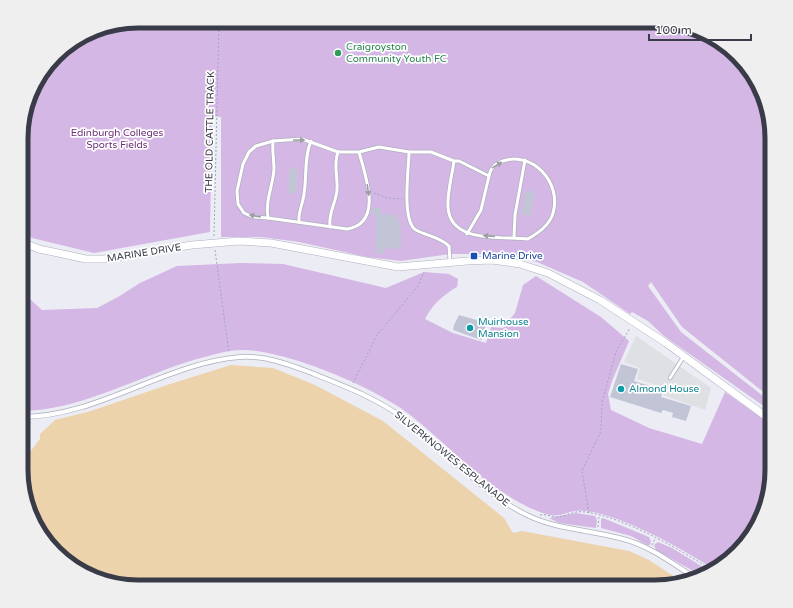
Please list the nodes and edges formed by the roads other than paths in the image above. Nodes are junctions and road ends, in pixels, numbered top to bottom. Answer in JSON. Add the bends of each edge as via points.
{"nodes":[{"id":1,"x":274,"y":141,"type":"junction"},
{"id":2,"x":311,"y":141,"type":"junction"},
{"id":3,"x":338,"y":152,"type":"junction"},
{"id":4,"x":359,"y":152,"type":"junction"},
{"id":5,"x":409,"y":152,"type":"junction"},
{"id":6,"x":525,"y":160,"type":"junction"},
{"id":7,"x":454,"y":161,"type":"junction"},
{"id":8,"x":489,"y":176,"type":"junction"},
{"id":9,"x":268,"y":218,"type":"junction"},
{"id":10,"x":299,"y":222,"type":"junction"},
{"id":11,"x":330,"y":227,"type":"junction"},
{"id":12,"x":467,"y":234,"type":"junction"},
{"id":13,"x":514,"y":237,"type":"junction"},
{"id":14,"x":28,"y":244,"type":"edge"},
{"id":15,"x":450,"y":262,"type":"junction"},
{"id":16,"x":684,"y":356,"type":"junction"},
{"id":17,"x":670,"y":378,"type":"dead end"},
{"id":18,"x":28,"y":416,"type":"edge"},
{"id":19,"x":765,"y":416,"type":"edge"},
{"id":20,"x":689,"y":574,"type":"edge"}],
"edges":[{"from":1,"to":2,"type":"lane","one_way":true},
{"from":1,"to":9,"type":"lane","via":[[274,168],[267,198]]},
{"from":9,"to":1,"type":"lane","one_way":true,"via":[[253,217],[244,213],[238,204],[237,191],[243,164],[249,152],[256,146]]},
{"from":2,"to":3,"type":"lane"},
{"from":2,"to":10,"type":"lane","via":[[307,151],[304,195],[298,213]]},
{"from":3,"to":4,"type":"lane"},
{"from":3,"to":11,"type":"lane","via":[[335,161],[337,189],[329,218]]},
{"from":4,"to":5,"type":"lane","via":[[379,147]]},
{"from":4,"to":11,"type":"lane","one_way":true,"via":[[370,191],[369,211],[360,224],[347,229]]},
{"from":5,"to":7,"type":"lane","via":[[431,152]]},
{"from":5,"to":15,"type":"lane","via":[[408,220],[416,230],[444,241],[449,246]]},
{"from":8,"to":6,"type":"lane","one_way":true,"via":[[490,170],[496,164],[512,158]]},
{"from":6,"to":13,"type":"lane","via":[[515,215]]},
{"from":6,"to":13,"type":"lane","via":[[544,171],[553,187],[555,200],[548,223],[528,239]]},
{"from":7,"to":8,"type":"lane"},
{"from":7,"to":12,"type":"lane","via":[[448,207],[450,219],[457,228]]},
{"from":8,"to":12,"type":"lane","via":[[481,210]]},
{"from":9,"to":10,"type":"lane"},
{"from":10,"to":11,"type":"lane"},
{"from":13,"to":12,"type":"lane","one_way":true},
{"from":14,"to":15,"type":"street","name":"MARINE DRIVE","via":[[66,256],[104,260],[239,241],[271,243],[398,267]]},
{"from":15,"to":16,"type":"street","name":"MARINE DRIVE","via":[[492,260],[520,264],[548,273],[600,300]]},
{"from":16,"to":17,"type":"lane"},
{"from":16,"to":19,"type":"street","name":"MARINE DRIVE"},
{"from":18,"to":20,"type":"street","name":"SILVERKNOWES ESPLANADE","via":[[53,414],[109,398],[210,362],[241,357],[289,364],[375,400],[402,417],[469,475],[508,505],[528,516],[548,524],[624,539]]}]}
